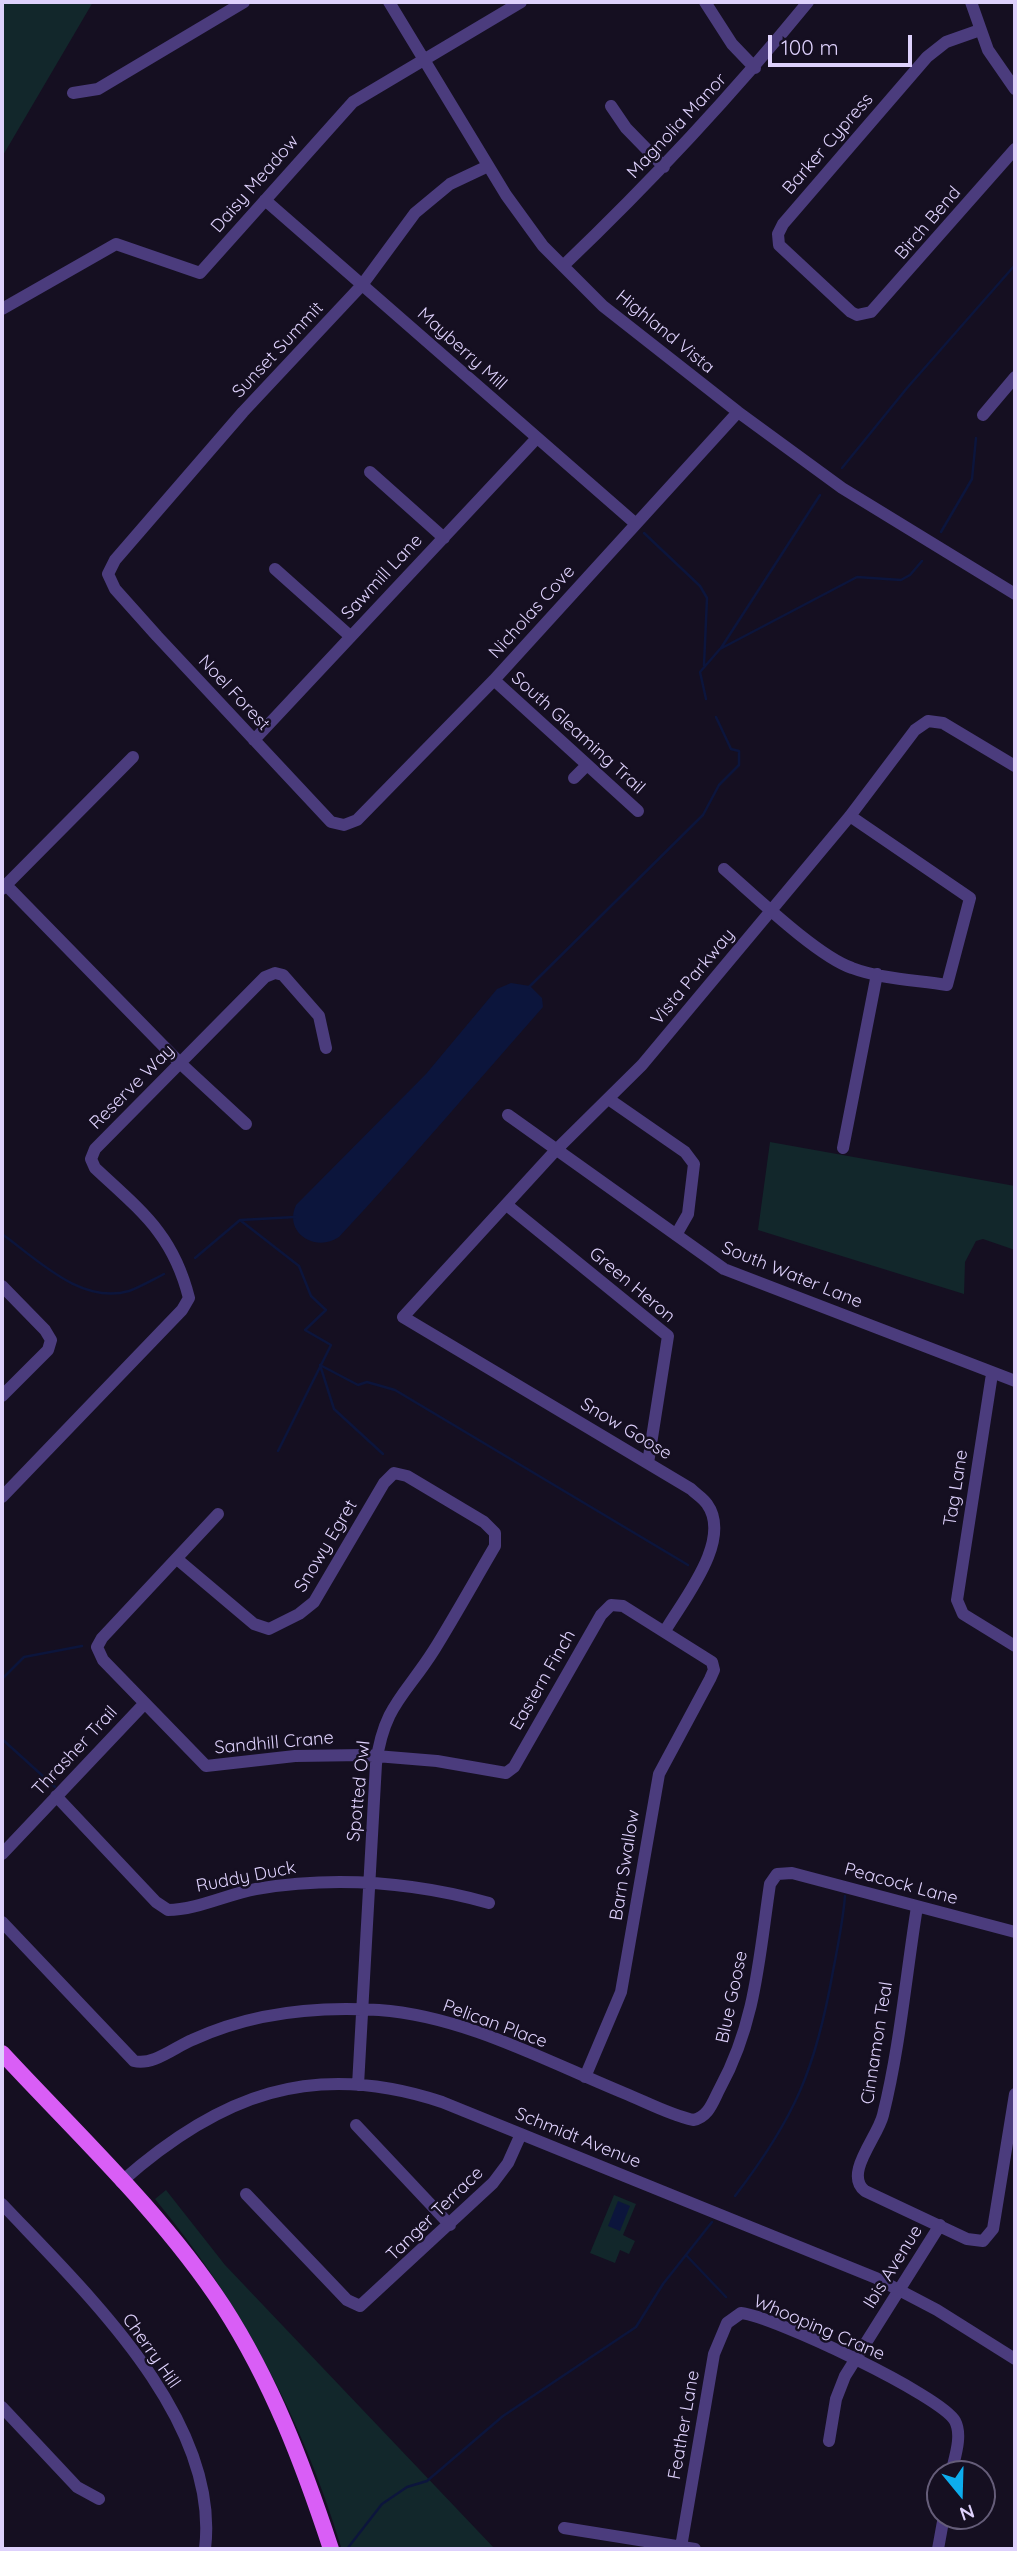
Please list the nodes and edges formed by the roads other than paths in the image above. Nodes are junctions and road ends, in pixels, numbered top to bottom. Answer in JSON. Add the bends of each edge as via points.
{"nodes":[{"id":1,"x":389,"y":2,"type":"edge"},
{"id":2,"x":521,"y":2,"type":"edge"},
{"id":3,"x":705,"y":2,"type":"edge"},
{"id":4,"x":808,"y":2,"type":"edge"},
{"id":5,"x":971,"y":2,"type":"edge"},
{"id":6,"x":240,"y":3,"type":"edge"},
{"id":7,"x":980,"y":30,"type":"junction"},
{"id":8,"x":423,"y":60,"type":"junction"},
{"id":9,"x":755,"y":68,"type":"junction"},
{"id":10,"x":1015,"y":89,"type":"edge"},
{"id":11,"x":74,"y":93,"type":"dead end"},
{"id":12,"x":611,"y":106,"type":"dead end"},
{"id":13,"x":1015,"y":149,"type":"edge"},
{"id":14,"x":486,"y":167,"type":"junction"},
{"id":15,"x":664,"y":167,"type":"junction"},
{"id":16,"x":265,"y":200,"type":"junction"},
{"id":17,"x":562,"y":266,"type":"junction"},
{"id":18,"x":362,"y":285,"type":"junction"},
{"id":19,"x":2,"y":309,"type":"edge"},
{"id":20,"x":864,"y":315,"type":"joint"},
{"id":21,"x":1015,"y":377,"type":"edge"},
{"id":22,"x":738,"y":412,"type":"junction"},
{"id":23,"x":983,"y":415,"type":"dead end"},
{"id":24,"x":536,"y":439,"type":"junction"},
{"id":25,"x":370,"y":472,"type":"dead end"},
{"id":26,"x":636,"y":524,"type":"junction"},
{"id":27,"x":443,"y":538,"type":"junction"},
{"id":28,"x":275,"y":569,"type":"dead end"},
{"id":29,"x":108,"y":574,"type":"joint"},
{"id":30,"x":1015,"y":594,"type":"edge"},
{"id":31,"x":350,"y":636,"type":"junction"},
{"id":32,"x":494,"y":680,"type":"junction"},
{"id":33,"x":254,"y":740,"type":"junction"},
{"id":34,"x":133,"y":757,"type":"dead end"},
{"id":35,"x":587,"y":765,"type":"junction"},
{"id":36,"x":1015,"y":766,"type":"edge"},
{"id":37,"x":574,"y":778,"type":"dead end"},
{"id":38,"x":638,"y":811,"type":"dead end"},
{"id":39,"x":850,"y":816,"type":"junction"},
{"id":40,"x":344,"y":825,"type":"joint"},
{"id":41,"x":724,"y":869,"type":"dead end"},
{"id":42,"x":4,"y":887,"type":"edge"},
{"id":43,"x":772,"y":911,"type":"junction"},
{"id":44,"x":877,"y":974,"type":"junction"},
{"id":45,"x":326,"y":1048,"type":"dead end"},
{"id":46,"x":180,"y":1063,"type":"junction"},
{"id":47,"x":610,"y":1100,"type":"junction"},
{"id":48,"x":508,"y":1115,"type":"dead end"},
{"id":49,"x":246,"y":1124,"type":"dead end"},
{"id":50,"x":843,"y":1148,"type":"dead end"},
{"id":51,"x":556,"y":1150,"type":"junction"},
{"id":52,"x":508,"y":1206,"type":"junction"},
{"id":53,"x":676,"y":1235,"type":"junction"},
{"id":54,"x":2,"y":1286,"type":"edge"},
{"id":55,"x":403,"y":1317,"type":"joint"},
{"id":56,"x":992,"y":1374,"type":"junction"},
{"id":57,"x":1015,"y":1381,"type":"edge"},
{"id":58,"x":2,"y":1396,"type":"edge"},
{"id":59,"x":648,"y":1463,"type":"junction"},
{"id":60,"x":394,"y":1473,"type":"joint"},
{"id":61,"x":2,"y":1497,"type":"edge"},
{"id":62,"x":218,"y":1514,"type":"dead end"},
{"id":63,"x":177,"y":1559,"type":"junction"},
{"id":64,"x":665,"y":1631,"type":"junction"},
{"id":65,"x":1015,"y":1646,"type":"edge"},
{"id":66,"x":145,"y":1703,"type":"junction"},
{"id":67,"x":377,"y":1755,"type":"junction"},
{"id":68,"x":506,"y":1773,"type":"joint"},
{"id":69,"x":56,"y":1796,"type":"junction"},
{"id":70,"x":2,"y":1854,"type":"edge"},
{"id":71,"x":777,"y":1874,"type":"joint"},
{"id":72,"x":369,"y":1882,"type":"junction"},
{"id":73,"x":489,"y":1903,"type":"dead end"},
{"id":74,"x":917,"y":1907,"type":"junction"},
{"id":75,"x":2,"y":1922,"type":"edge"},
{"id":76,"x":1015,"y":1932,"type":"edge"},
{"id":77,"x":362,"y":2009,"type":"junction"},
{"id":78,"x":2,"y":2053,"type":"edge"},
{"id":79,"x":585,"y":2077,"type":"junction"},
{"id":80,"x":358,"y":2085,"type":"junction"},
{"id":81,"x":1015,"y":2094,"type":"edge"},
{"id":82,"x":698,"y":2119,"type":"joint"},
{"id":83,"x":356,"y":2125,"type":"dead end"},
{"id":84,"x":521,"y":2134,"type":"junction"},
{"id":85,"x":121,"y":2182,"type":"junction"},
{"id":86,"x":246,"y":2194,"type":"dead end"},
{"id":87,"x":2,"y":2204,"type":"edge"},
{"id":88,"x":450,"y":2225,"type":"junction"},
{"id":89,"x":940,"y":2225,"type":"junction"},
{"id":90,"x":901,"y":2290,"type":"junction"},
{"id":91,"x":736,"y":2315,"type":"joint"},
{"id":92,"x":856,"y":2358,"type":"junction"},
{"id":93,"x":1015,"y":2359,"type":"edge"},
{"id":94,"x":2,"y":2407,"type":"edge"},
{"id":95,"x":829,"y":2441,"type":"dead end"},
{"id":96,"x":953,"y":2460,"type":"edge"},
{"id":97,"x":99,"y":2499,"type":"dead end"},
{"id":98,"x":564,"y":2528,"type":"dead end"},
{"id":99,"x":941,"y":2530,"type":"edge"},
{"id":100,"x":681,"y":2547,"type":"junction"},
{"id":101,"x":205,"y":2549,"type":"edge"},
{"id":102,"x":331,"y":2549,"type":"edge"},
{"id":103,"x":695,"y":2549,"type":"edge"},
{"id":104,"x":938,"y":2549,"type":"edge"}],
"edges":[{"from":1,"to":8,"type":"street","name":"Highland Vista"},
{"from":2,"to":8,"type":"street","name":"Daisy Meadow"},
{"from":3,"to":9,"type":"street","via":[[732,44]]},
{"from":4,"to":9,"type":"street","name":"Magnolia Manor"},
{"from":5,"to":7,"type":"street"},
{"from":6,"to":11,"type":"street","via":[[98,89]]},
{"from":7,"to":10,"type":"street"},
{"from":7,"to":20,"type":"street","name":"Barker Cypress","via":[[946,42],[927,57],[783,224],[778,239],[785,253],[851,312]]},
{"from":8,"to":14,"type":"street","name":"Highland Vista"},
{"from":8,"to":16,"type":"street","name":"Daisy Meadow","via":[[353,102]]},
{"from":9,"to":15,"type":"street","name":"Magnolia Manor"},
{"from":12,"to":15,"type":"street"},
{"from":13,"to":20,"type":"street","name":"Birch Bend","via":[[877,308]]},
{"from":14,"to":17,"type":"street","name":"Highland Vista"},
{"from":14,"to":18,"type":"street","name":"Sunset Summit","via":[[450,184],[423,205]]},
{"from":15,"to":17,"type":"street","name":"Magnolia Manor"},
{"from":16,"to":18,"type":"street","name":"Mayberry Mill"},
{"from":16,"to":19,"type":"street","name":"Daisy Meadow","via":[[200,273],[116,244]]},
{"from":17,"to":22,"type":"street","name":"Highland Vista","via":[[603,306]]},
{"from":18,"to":24,"type":"street","name":"Mayberry Mill"},
{"from":18,"to":29,"type":"street","name":"Sunset Summit","via":[[243,412],[115,560]]},
{"from":21,"to":23,"type":"street"},
{"from":22,"to":26,"type":"street","name":"Nicholas Cove"},
{"from":22,"to":30,"type":"street","name":"Highland Vista","via":[[862,502]]},
{"from":24,"to":26,"type":"street","name":"Mayberry Mill"},
{"from":24,"to":27,"type":"street","name":"Sawmill Lane"},
{"from":25,"to":27,"type":"street"},
{"from":26,"to":32,"type":"street","name":"Nicholas Cove"},
{"from":27,"to":31,"type":"street","name":"Sawmill Lane"},
{"from":28,"to":31,"type":"street"},
{"from":29,"to":33,"type":"street","name":"Noel Forest","via":[[115,589]]},
{"from":31,"to":33,"type":"street","name":"Sawmill Lane"},
{"from":32,"to":35,"type":"street","name":"South Gleaming Trail"},
{"from":32,"to":40,"type":"street","name":"Nicholas Cove","via":[[357,820]]},
{"from":33,"to":40,"type":"street","name":"Noel Forest","via":[[331,822]]},
{"from":34,"to":42,"type":"street"},
{"from":35,"to":37,"type":"street"},
{"from":35,"to":38,"type":"street","name":"South Gleaming Trail"},
{"from":36,"to":39,"type":"street","name":"Vista Parkway","via":[[943,723],[929,721],[915,730]]},
{"from":39,"to":43,"type":"street","name":"Vista Parkway"},
{"from":39,"to":44,"type":"street","via":[[971,898],[947,985]]},
{"from":41,"to":43,"type":"street"},
{"from":42,"to":46,"type":"street"},
{"from":43,"to":44,"type":"street","via":[[841,963]]},
{"from":43,"to":47,"type":"street","name":"Vista Parkway"},
{"from":44,"to":50,"type":"street"},
{"from":45,"to":46,"type":"street","name":"Reserve Way","via":[[319,1016],[283,975],[275,973]]},
{"from":46,"to":49,"type":"street"},
{"from":46,"to":61,"type":"street","name":"Reserve Way","via":[[94,1149],[91,1158],[95,1168],[162,1233],[189,1298]]},
{"from":47,"to":51,"type":"street","name":"Vista Parkway"},
{"from":47,"to":53,"type":"street","via":[[685,1152],[694,1164],[688,1214]]},
{"from":48,"to":51,"type":"street","name":"South Water Lane"},
{"from":51,"to":52,"type":"street","name":"Vista Parkway"},
{"from":51,"to":53,"type":"street","name":"South Water Lane"},
{"from":52,"to":55,"type":"street","name":"Vista Parkway"},
{"from":52,"to":59,"type":"street","name":"Green Heron","via":[[668,1336]]},
{"from":53,"to":56,"type":"street","name":"South Water Lane","via":[[724,1269]]},
{"from":54,"to":58,"type":"street","via":[[51,1340],[48,1350]]},
{"from":55,"to":59,"type":"street","name":"Snow Goose"},
{"from":56,"to":57,"type":"street","name":"South Water Lane"},
{"from":56,"to":65,"type":"street","name":"Tag Lane","via":[[958,1607]]},
{"from":59,"to":64,"type":"street","name":"Snow Goose","via":[[691,1489],[708,1505],[714,1522],[706,1564]]},
{"from":60,"to":63,"type":"street","name":"Snowy Egret","via":[[319,1595],[306,1610],[276,1626],[258,1627]]},
{"from":60,"to":67,"type":"street","name":"Spotted Owl","via":[[418,1482],[484,1522],[495,1534],[495,1546],[435,1648],[390,1711]]},
{"from":62,"to":63,"type":"street"},
{"from":63,"to":66,"type":"street","name":"Sandhill Crane","via":[[97,1647],[103,1660]]},
{"from":64,"to":68,"type":"street","name":"Eastern Finch","via":[[623,1606],[611,1605],[514,1767]]},
{"from":64,"to":79,"type":"street","name":"Barn Swallow","via":[[705,1655],[714,1666],[659,1774],[621,1992]]},
{"from":66,"to":67,"type":"street","name":"Sandhill Crane","via":[[206,1766],[295,1756]]},
{"from":66,"to":69,"type":"street","name":"Thrasher Trail"},
{"from":67,"to":68,"type":"street","name":"Sandhill Crane"},
{"from":67,"to":72,"type":"street","name":"Spotted Owl"},
{"from":69,"to":70,"type":"street","name":"Thrasher Trail"},
{"from":69,"to":72,"type":"street","name":"Ruddy Duck","via":[[168,1910],[291,1884]]},
{"from":71,"to":74,"type":"street","name":"Peacock Lane","via":[[792,1873]]},
{"from":71,"to":82,"type":"street","name":"Blue Goose","via":[[770,1884],[745,2034],[709,2110]]},
{"from":72,"to":73,"type":"street","name":"Ruddy Duck"},
{"from":72,"to":77,"type":"street","name":"Spotted Owl"},
{"from":74,"to":76,"type":"street","name":"Peacock Lane"},
{"from":74,"to":89,"type":"street","name":"Cinnamon Teal","via":[[884,2113],[855,2179],[865,2191]]},
{"from":75,"to":77,"type":"street","name":"Pelican Place","via":[[126,2055],[138,2062],[259,2018],[307,2010]]},
{"from":77,"to":79,"type":"street","name":"Pelican Place","via":[[453,2025]]},
{"from":77,"to":80,"type":"street","name":"Spotted Owl"},
{"from":78,"to":85,"type":"main road"},
{"from":79,"to":82,"type":"street","name":"Pelican Place"},
{"from":80,"to":84,"type":"street","name":"Schmidt Avenue","via":[[429,2098]]},
{"from":80,"to":85,"type":"street","name":"Schmidt Avenue","via":[[303,2087],[232,2106],[177,2135]]},
{"from":81,"to":89,"type":"street","via":[[993,2229],[983,2241],[971,2241]]},
{"from":83,"to":88,"type":"street"},
{"from":84,"to":88,"type":"street","name":"Tanger Terrace","via":[[501,2175]]},
{"from":84,"to":90,"type":"street","name":"Schmidt Avenue"},
{"from":85,"to":102,"type":"main road","via":[[197,2271],[252,2356],[297,2451]]},
{"from":86,"to":88,"type":"street","name":"Tanger Terrace","via":[[347,2300],[358,2306],[366,2304]]},
{"from":87,"to":101,"type":"street","name":"Cherry Hill","via":[[101,2311],[169,2409],[201,2477]]},
{"from":89,"to":90,"type":"street","name":"Ibis Avenue"},
{"from":90,"to":92,"type":"street","name":"Ibis Avenue"},
{"from":90,"to":93,"type":"street","name":"Schmidt Avenue"},
{"from":91,"to":92,"type":"street","name":"Whooping Crane","via":[[748,2314]]},
{"from":91,"to":100,"type":"street","name":"Feather Lane","via":[[723,2330],[714,2354]]},
{"from":92,"to":95,"type":"street","name":"Ibis Avenue","via":[[837,2394]]},
{"from":92,"to":96,"type":"street","name":"Whooping Crane","via":[[945,2411],[956,2423],[958,2434]]},
{"from":94,"to":97,"type":"street","via":[[77,2487]]},
{"from":98,"to":100,"type":"street"},
{"from":99,"to":104,"type":"street"},
{"from":100,"to":103,"type":"street"}]}
